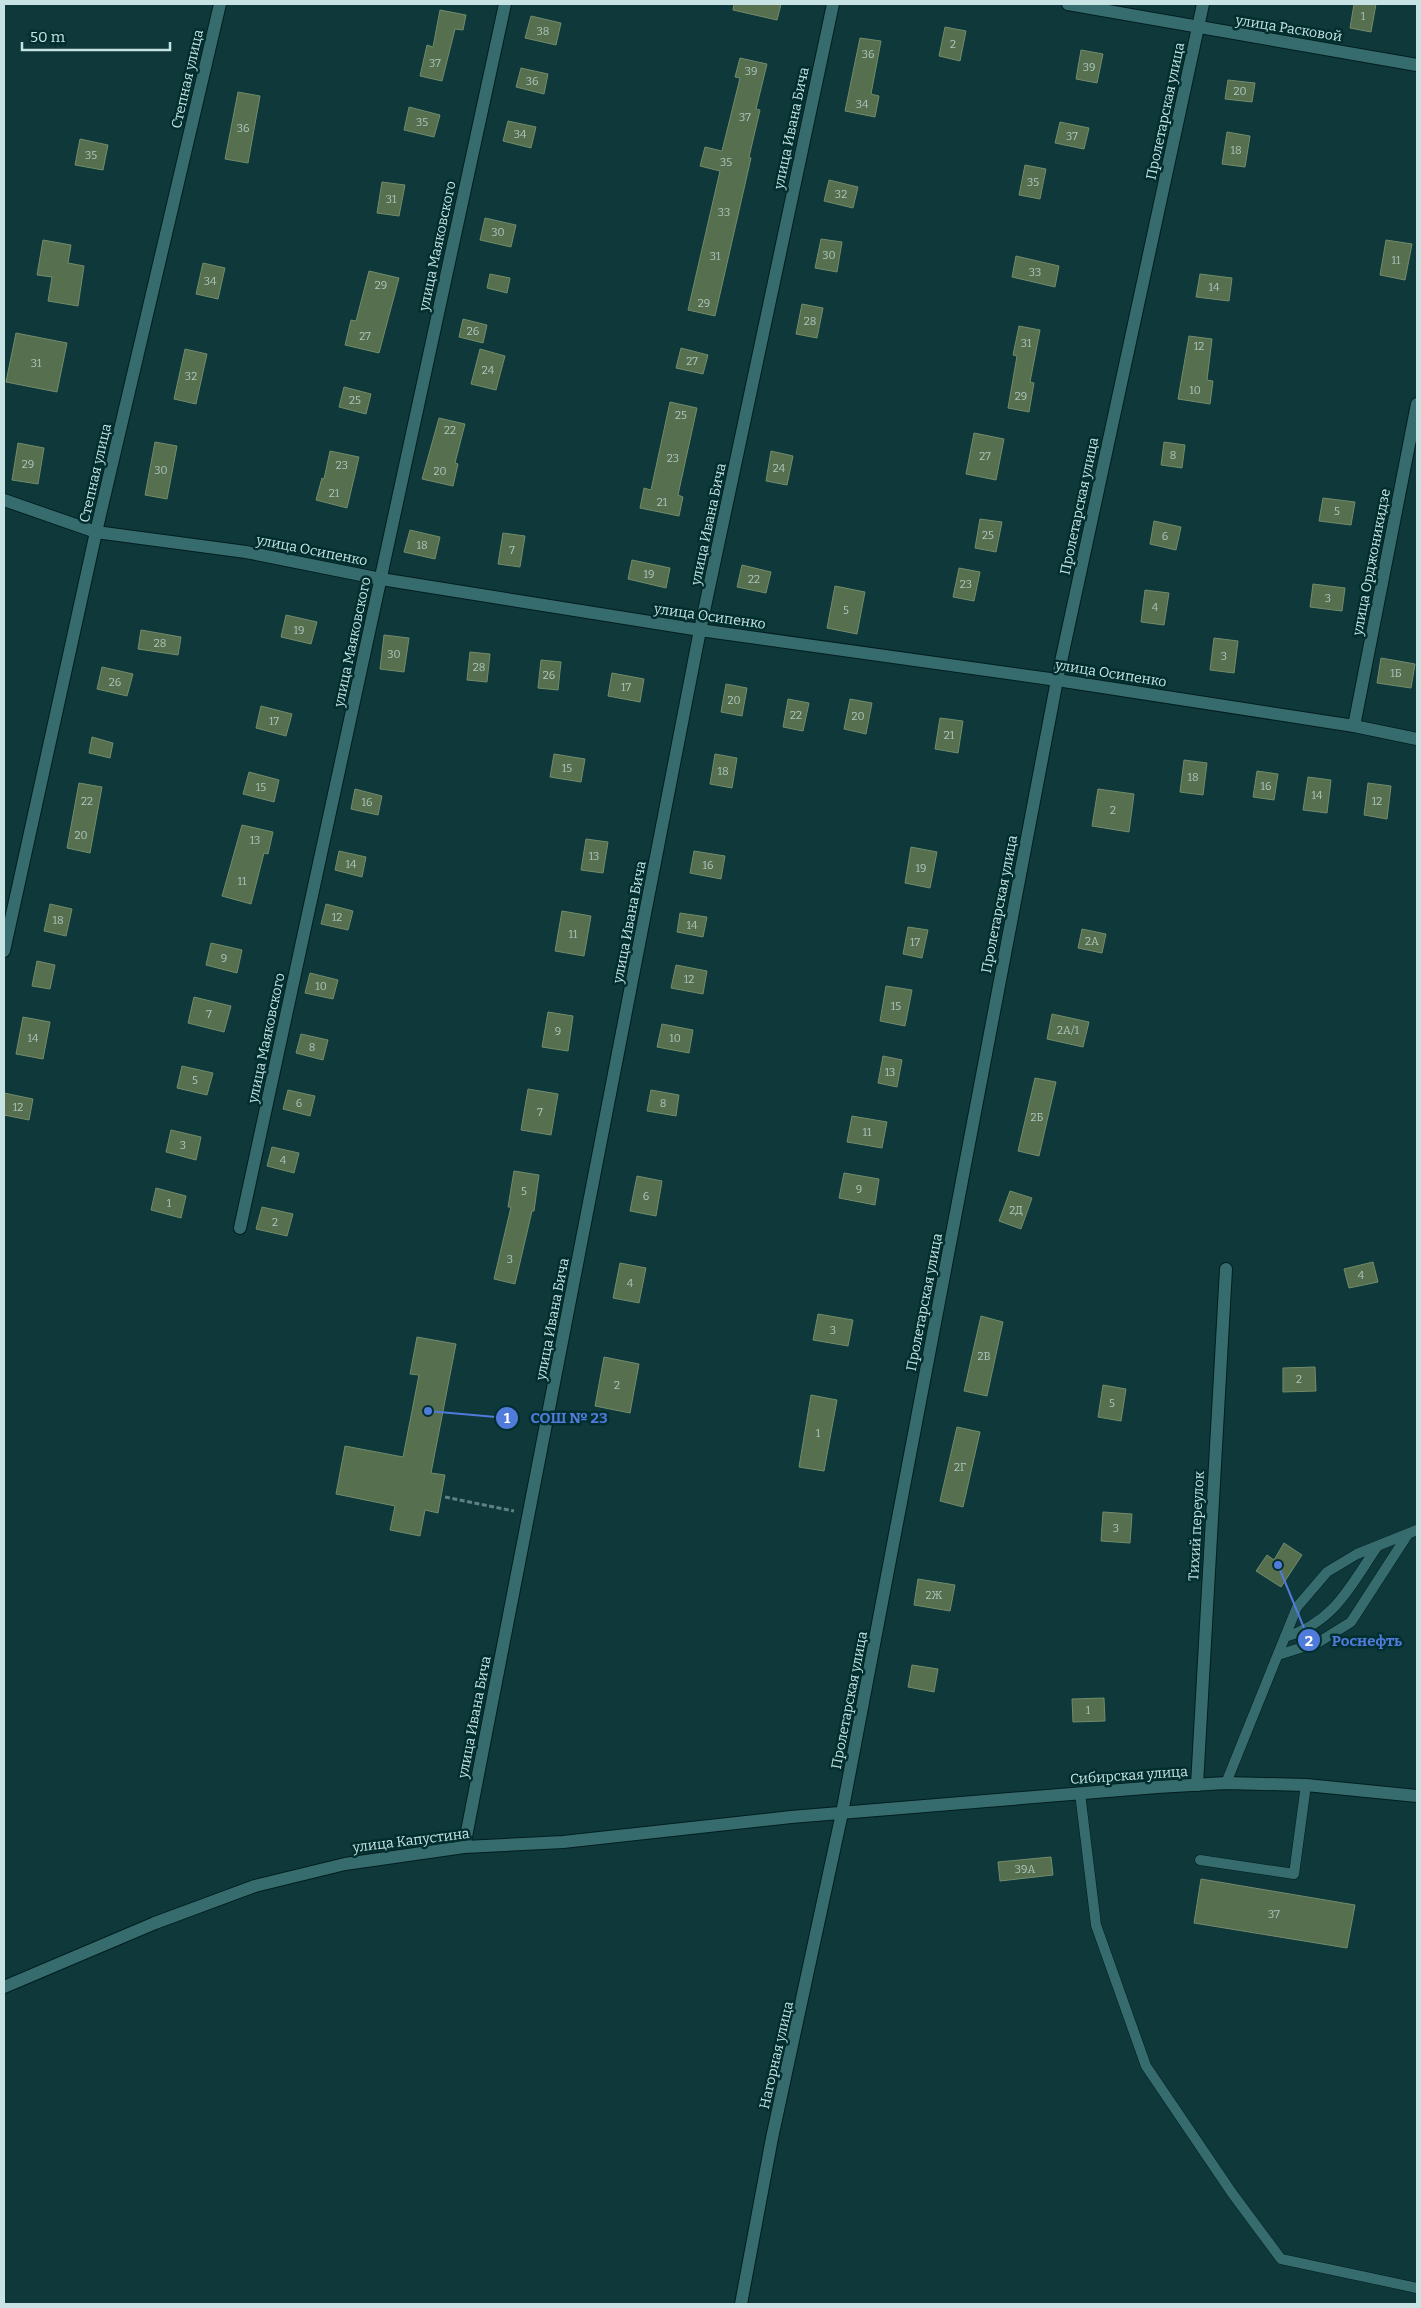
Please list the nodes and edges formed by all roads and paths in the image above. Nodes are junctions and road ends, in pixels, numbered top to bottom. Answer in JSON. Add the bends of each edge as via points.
{"nodes":[{"id":1,"x":220,"y":4,"type":"edge"},
{"id":2,"x":504,"y":4,"type":"edge"},
{"id":3,"x":833,"y":4,"type":"edge"},
{"id":4,"x":1068,"y":4,"type":"edge"},
{"id":5,"x":1203,"y":4,"type":"edge"},
{"id":6,"x":1199,"y":28,"type":"junction"},
{"id":7,"x":1417,"y":64,"type":"edge"},
{"id":8,"x":1417,"y":404,"type":"edge"},
{"id":9,"x":4,"y":500,"type":"edge"},
{"id":10,"x":96,"y":532,"type":"junction"},
{"id":11,"x":381,"y":579,"type":"junction"},
{"id":12,"x":700,"y":630,"type":"junction"},
{"id":13,"x":1056,"y":680,"type":"junction"},
{"id":14,"x":1354,"y":726,"type":"junction"},
{"id":15,"x":1417,"y":739,"type":"edge"},
{"id":16,"x":4,"y":951,"type":"edge"},
{"id":17,"x":240,"y":1228,"type":"dead end"},
{"id":18,"x":1226,"y":1269,"type":"dead end"},
{"id":19,"x":445,"y":1497,"type":"dead end"},
{"id":20,"x":529,"y":1514,"type":"junction"},
{"id":21,"x":1413,"y":1532,"type":"edge"},
{"id":22,"x":1378,"y":1546,"type":"junction"},
{"id":23,"x":1285,"y":1637,"type":"junction"},
{"id":24,"x":1278,"y":1656,"type":"junction"},
{"id":25,"x":1226,"y":1783,"type":"junction"},
{"id":26,"x":1197,"y":1785,"type":"junction"},
{"id":27,"x":1306,"y":1785,"type":"junction"},
{"id":28,"x":1080,"y":1793,"type":"junction"},
{"id":29,"x":1417,"y":1796,"type":"edge"},
{"id":30,"x":842,"y":1813,"type":"junction"},
{"id":31,"x":464,"y":1847,"type":"junction"},
{"id":32,"x":1200,"y":1860,"type":"dead end"},
{"id":33,"x":4,"y":1987,"type":"edge"},
{"id":34,"x":1417,"y":2288,"type":"edge"},
{"id":35,"x":741,"y":2304,"type":"edge"}],
"edges":[{"from":1,"to":10,"type":"street","name":"Степная улица"},
{"from":2,"to":11,"type":"street","name":"улица Маяковского"},
{"from":3,"to":12,"type":"street","name":"улица Ивана Бича"},
{"from":4,"to":6,"type":"street","name":"улица Расковой"},
{"from":5,"to":6,"type":"street","name":"Пролетарская улица"},
{"from":6,"to":7,"type":"street","name":"улица Расковой"},
{"from":6,"to":13,"type":"street","name":"Пролетарская улица"},
{"from":8,"to":14,"type":"street","name":"улица Орджоникидзе"},
{"from":9,"to":10,"type":"street","name":"улица Осипенко"},
{"from":10,"to":11,"type":"street","name":"улица Осипенко","via":[[246,552]]},
{"from":10,"to":16,"type":"street","name":"Степная улица"},
{"from":11,"to":12,"type":"street","name":"улица Осипенко"},
{"from":11,"to":17,"type":"street","name":"улица Маяковского"},
{"from":12,"to":13,"type":"street","name":"улица Осипенко"},
{"from":12,"to":20,"type":"street","name":"улица Ивана Бича"},
{"from":13,"to":14,"type":"street","name":"улица Осипенко"},
{"from":13,"to":30,"type":"street","name":"Пролетарская улица"},
{"from":14,"to":15,"type":"street","name":"улица Осипенко"},
{"from":18,"to":26,"type":"street","name":"Тихий переулок"},
{"from":19,"to":20,"type":"path"},
{"from":20,"to":31,"type":"street","name":"улица Ивана Бича"},
{"from":21,"to":22,"type":"lane"},
{"from":21,"to":24,"type":"lane","via":[[1351,1622],[1319,1642]]},
{"from":22,"to":23,"type":"lane","via":[[1332,1612],[1305,1632]]},
{"from":22,"to":23,"type":"lane","via":[[1327,1572],[1298,1607]]},
{"from":23,"to":24,"type":"lane"},
{"from":24,"to":25,"type":"lane"},
{"from":25,"to":26,"type":"street","name":"Сибирская улица"},
{"from":25,"to":27,"type":"street","name":"Сибирская улица"},
{"from":26,"to":28,"type":"street","name":"Сибирская улица"},
{"from":27,"to":29,"type":"street","name":"Сибирская улица"},
{"from":27,"to":32,"type":"lane","via":[[1294,1874]]},
{"from":28,"to":30,"type":"street","name":"Сибирская улица"},
{"from":28,"to":34,"type":"lane","via":[[1096,1926],[1146,2066],[1281,2259]]},
{"from":30,"to":31,"type":"street","name":"улица Капустина","via":[[562,1842]]},
{"from":30,"to":35,"type":"street","name":"Нагорная улица","via":[[772,2138]]},
{"from":31,"to":33,"type":"street","name":"улица Капустина","via":[[345,1864],[255,1886],[155,1923]]}]}
